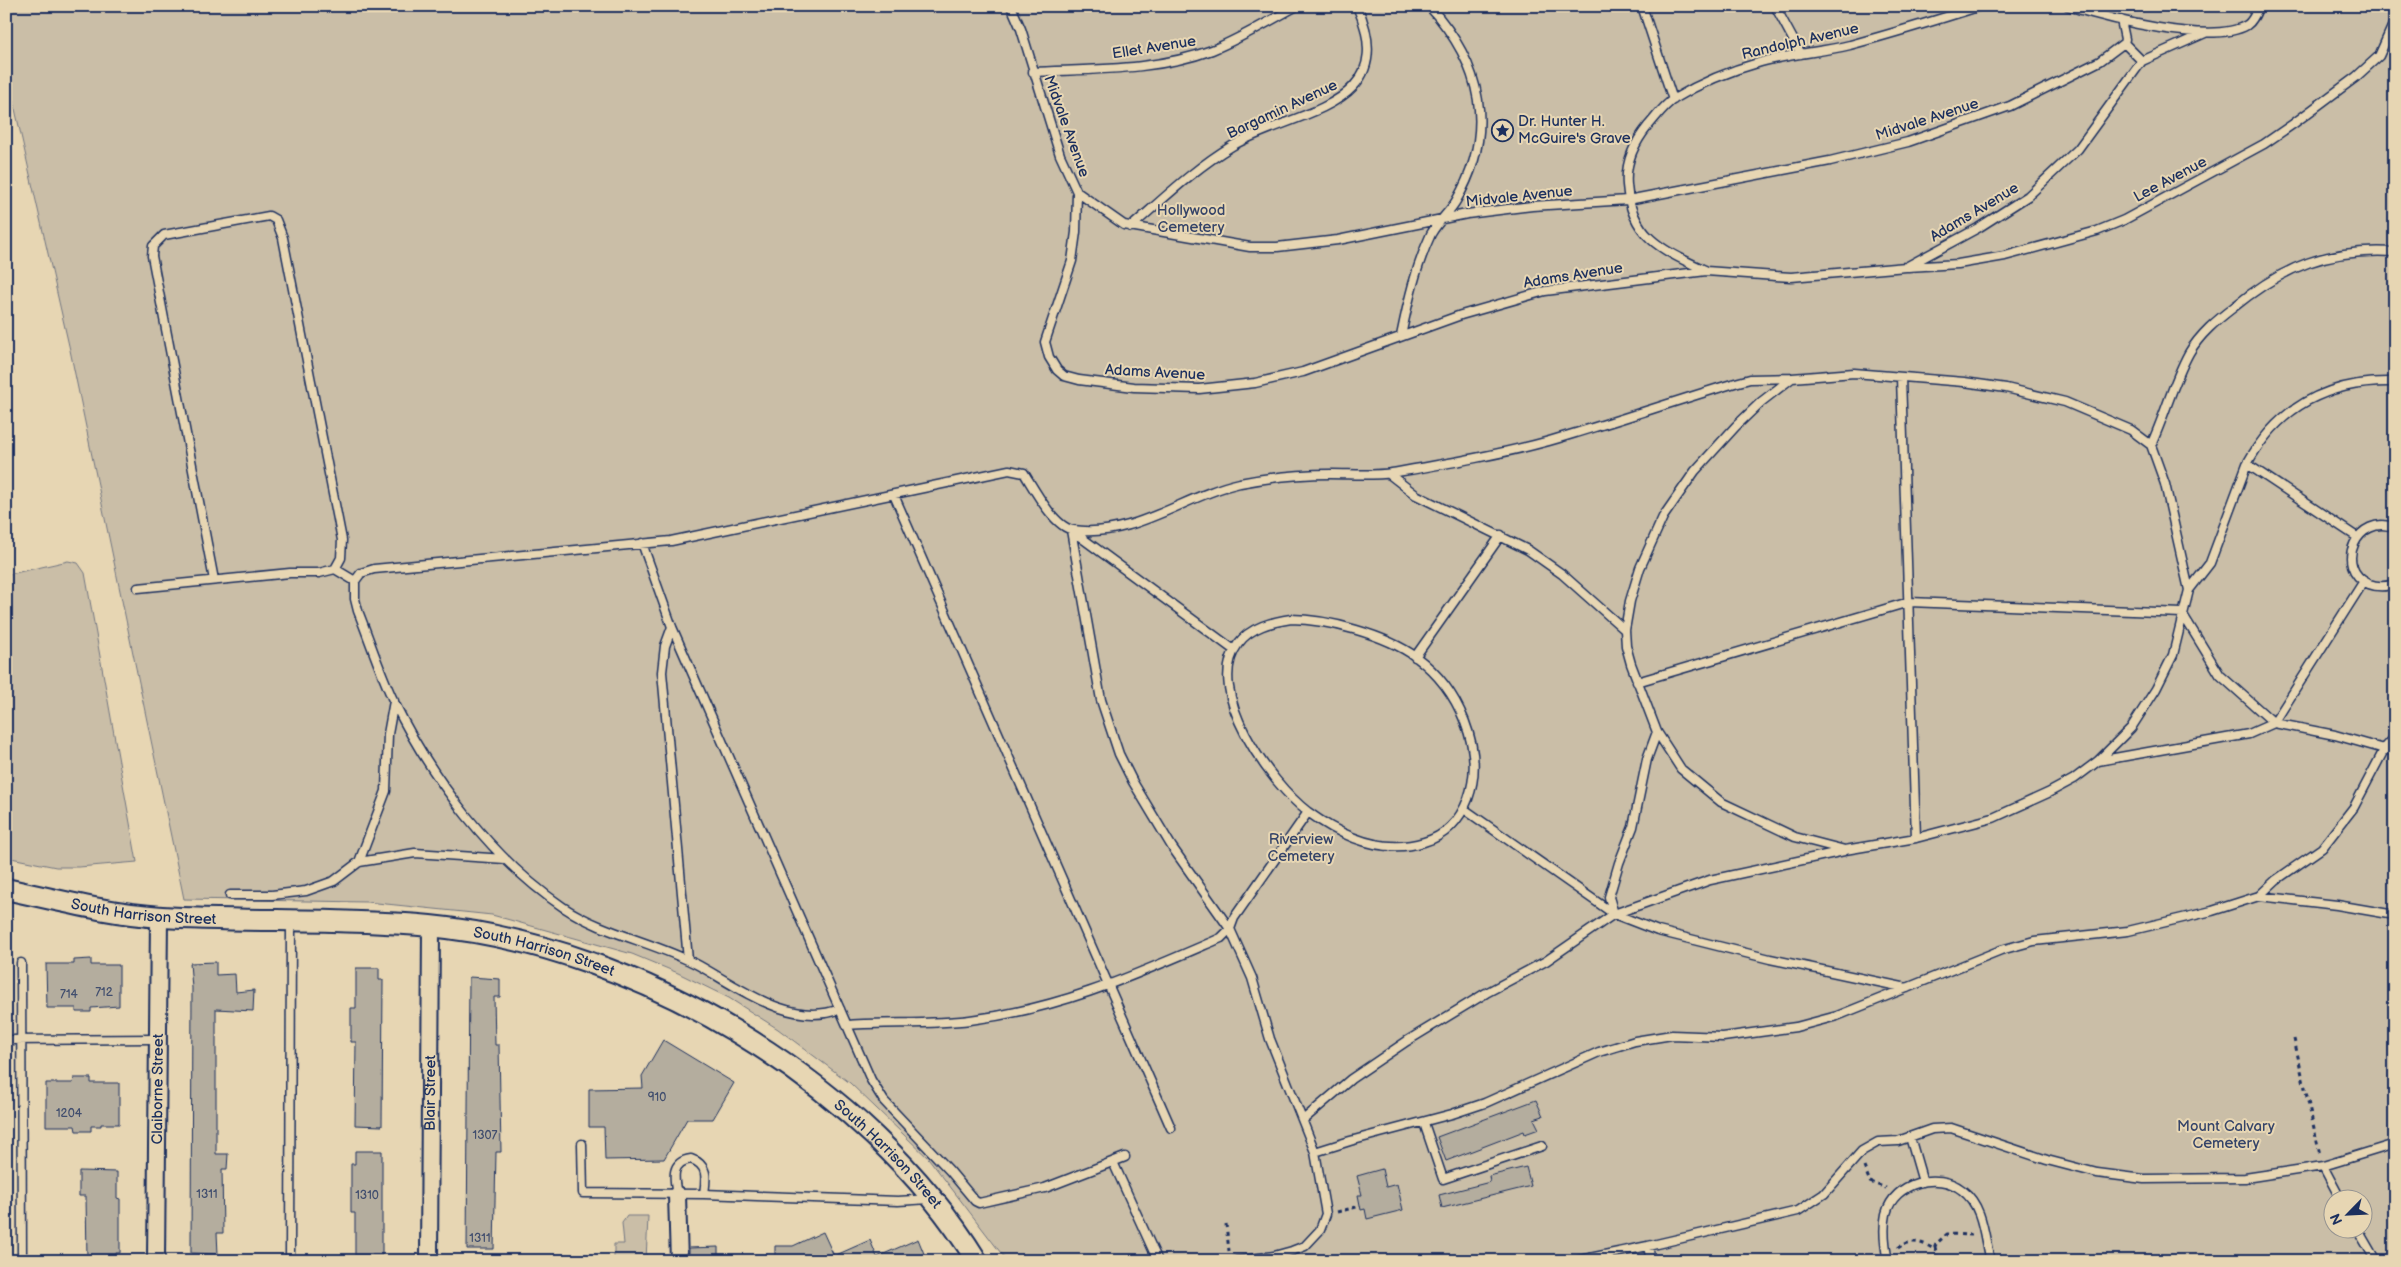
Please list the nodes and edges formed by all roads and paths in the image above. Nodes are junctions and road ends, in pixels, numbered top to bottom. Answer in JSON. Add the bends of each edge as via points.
{"nodes":[{"id":1,"x":1011,"y":6,"type":"edge"},
{"id":2,"x":1298,"y":6,"type":"edge"},
{"id":3,"x":1358,"y":6,"type":"edge"},
{"id":4,"x":1429,"y":6,"type":"edge"},
{"id":5,"x":1642,"y":6,"type":"edge"},
{"id":6,"x":1775,"y":6,"type":"edge"},
{"id":7,"x":1981,"y":6,"type":"edge"},
{"id":8,"x":2068,"y":6,"type":"edge"},
{"id":9,"x":2259,"y":6,"type":"edge"},
{"id":10,"x":2121,"y":20,"type":"junction"},
{"id":11,"x":2395,"y":20,"type":"edge"},
{"id":12,"x":2205,"y":34,"type":"junction"},
{"id":13,"x":2124,"y":43,"type":"junction"},
{"id":14,"x":1801,"y":54,"type":"junction"},
{"id":15,"x":2142,"y":61,"type":"junction"},
{"id":16,"x":1033,"y":72,"type":"junction"},
{"id":17,"x":1673,"y":100,"type":"junction"},
{"id":18,"x":1076,"y":192,"type":"junction"},
{"id":19,"x":1628,"y":200,"type":"junction"},
{"id":20,"x":1441,"y":219,"type":"junction"},
{"id":21,"x":1130,"y":227,"type":"junction"},
{"id":22,"x":2395,"y":252,"type":"edge"},
{"id":23,"x":1906,"y":267,"type":"junction"},
{"id":24,"x":1706,"y":271,"type":"junction"},
{"id":25,"x":1401,"y":336,"type":"junction"},
{"id":26,"x":1901,"y":377,"type":"junction"},
{"id":27,"x":1792,"y":378,"type":"junction"},
{"id":28,"x":2395,"y":382,"type":"edge"},
{"id":29,"x":2151,"y":445,"type":"junction"},
{"id":30,"x":2247,"y":464,"type":"junction"},
{"id":31,"x":1389,"y":474,"type":"junction"},
{"id":32,"x":894,"y":494,"type":"junction"},
{"id":33,"x":2395,"y":528,"type":"edge"},
{"id":34,"x":1071,"y":530,"type":"junction"},
{"id":35,"x":1501,"y":535,"type":"junction"},
{"id":36,"x":2357,"y":537,"type":"junction"},
{"id":37,"x":642,"y":543,"type":"junction"},
{"id":38,"x":335,"y":569,"type":"junction"},
{"id":39,"x":214,"y":580,"type":"junction"},
{"id":40,"x":354,"y":581,"type":"junction"},
{"id":41,"x":2364,"y":581,"type":"junction"},
{"id":42,"x":2395,"y":583,"type":"edge"},
{"id":43,"x":138,"y":588,"type":"dead end"},
{"id":44,"x":2188,"y":590,"type":"junction"},
{"id":45,"x":1909,"y":602,"type":"junction"},
{"id":46,"x":2182,"y":613,"type":"junction"},
{"id":47,"x":672,"y":627,"type":"junction"},
{"id":48,"x":1625,"y":630,"type":"junction"},
{"id":49,"x":1234,"y":650,"type":"junction"},
{"id":50,"x":1415,"y":657,"type":"junction"},
{"id":51,"x":1637,"y":682,"type":"junction"},
{"id":52,"x":394,"y":701,"type":"junction"},
{"id":53,"x":2274,"y":723,"type":"junction"},
{"id":54,"x":1657,"y":732,"type":"junction"},
{"id":55,"x":2395,"y":737,"type":"edge"},
{"id":56,"x":2385,"y":748,"type":"junction"},
{"id":57,"x":2395,"y":752,"type":"edge"},
{"id":58,"x":2098,"y":761,"type":"junction"},
{"id":59,"x":1464,"y":809,"type":"junction"},
{"id":60,"x":1308,"y":812,"type":"junction"},
{"id":61,"x":1916,"y":838,"type":"junction"},
{"id":62,"x":1845,"y":850,"type":"junction"},
{"id":63,"x":505,"y":859,"type":"junction"},
{"id":64,"x":359,"y":862,"type":"junction"},
{"id":65,"x":6,"y":889,"type":"edge"},
{"id":66,"x":230,"y":895,"type":"dead end"},
{"id":67,"x":2258,"y":896,"type":"junction"},
{"id":68,"x":1614,"y":914,"type":"junction"},
{"id":69,"x":2395,"y":915,"type":"edge"},
{"id":70,"x":159,"y":916,"type":"junction"},
{"id":71,"x":291,"y":922,"type":"junction"},
{"id":72,"x":431,"y":926,"type":"junction"},
{"id":73,"x":1230,"y":929,"type":"junction"},
{"id":74,"x":688,"y":960,"type":"junction"},
{"id":75,"x":21,"y":963,"type":"dead end"},
{"id":76,"x":1110,"y":986,"type":"junction"},
{"id":77,"x":1907,"y":988,"type":"junction"},
{"id":78,"x":840,"y":1008,"type":"junction"},
{"id":79,"x":849,"y":1025,"type":"junction"},
{"id":80,"x":157,"y":1039,"type":"junction"},
{"id":81,"x":2294,"y":1039,"type":"dead end"},
{"id":82,"x":6,"y":1040,"type":"edge"},
{"id":83,"x":22,"y":1040,"type":"junction"},
{"id":84,"x":1303,"y":1120,"type":"junction"},
{"id":85,"x":1424,"y":1123,"type":"junction"},
{"id":86,"x":1171,"y":1128,"type":"dead end"},
{"id":87,"x":1910,"y":1137,"type":"junction"},
{"id":88,"x":582,"y":1144,"type":"dead end"},
{"id":89,"x":2395,"y":1144,"type":"edge"},
{"id":90,"x":1542,"y":1146,"type":"dead end"},
{"id":91,"x":1862,"y":1151,"type":"junction"},
{"id":92,"x":1316,"y":1152,"type":"junction"},
{"id":93,"x":1125,"y":1157,"type":"dead end"},
{"id":94,"x":1113,"y":1162,"type":"junction"},
{"id":95,"x":2323,"y":1166,"type":"junction"},
{"id":96,"x":1923,"y":1182,"type":"junction"},
{"id":97,"x":2336,"y":1190,"type":"edge"},
{"id":98,"x":1903,"y":1191,"type":"junction"},
{"id":99,"x":704,"y":1194,"type":"junction"},
{"id":100,"x":677,"y":1195,"type":"junction"},
{"id":101,"x":931,"y":1199,"type":"junction"},
{"id":102,"x":1360,"y":1206,"type":"dead end"},
{"id":103,"x":1326,"y":1214,"type":"junction"},
{"id":104,"x":1226,"y":1224,"type":"dead end"},
{"id":105,"x":2364,"y":1240,"type":"edge"},
{"id":106,"x":1648,"y":1246,"type":"junction"},
{"id":107,"x":1935,"y":1247,"type":"junction"},
{"id":108,"x":1987,"y":1249,"type":"junction"},
{"id":109,"x":1233,"y":1258,"type":"edge"},
{"id":110,"x":1275,"y":1258,"type":"edge"},
{"id":111,"x":1887,"y":1260,"type":"edge"},
{"id":112,"x":22,"y":1261,"type":"edge"},
{"id":113,"x":156,"y":1261,"type":"edge"},
{"id":114,"x":290,"y":1261,"type":"edge"},
{"id":115,"x":429,"y":1261,"type":"edge"},
{"id":116,"x":679,"y":1261,"type":"edge"},
{"id":117,"x":977,"y":1261,"type":"edge"},
{"id":118,"x":1158,"y":1261,"type":"edge"},
{"id":119,"x":1574,"y":1261,"type":"edge"},
{"id":120,"x":1651,"y":1261,"type":"edge"},
{"id":121,"x":1938,"y":1261,"type":"edge"},
{"id":122,"x":1990,"y":1261,"type":"edge"},
{"id":123,"x":2376,"y":1261,"type":"edge"}],
"edges":[{"from":1,"to":16,"type":"lane","name":"Midvale Avenue"},
{"from":2,"to":16,"type":"lane","name":"Ellet Avenue","via":[[1240,37],[1191,56],[1130,66]]},
{"from":3,"to":21,"type":"lane","name":"Bargamin Avenue","via":[[1365,27],[1367,58],[1351,91],[1336,102],[1254,135],[1215,156]]},
{"from":4,"to":20,"type":"lane","via":[[1451,32],[1466,61],[1476,86],[1481,116],[1479,141],[1468,174],[1455,203]]},
{"from":5,"to":17,"type":"lane"},
{"from":6,"to":14,"type":"lane"},
{"from":7,"to":14,"type":"lane","name":"Randolph Avenue","via":[[1848,45]]},
{"from":8,"to":10,"type":"lane"},
{"from":9,"to":12,"type":"lane","via":[[2249,24]]},
{"from":10,"to":12,"type":"lane"},
{"from":10,"to":13,"type":"lane"},
{"from":11,"to":23,"type":"lane","name":"Lee Avenue","via":[[2379,56],[2293,124],[2264,144],[2124,220],[2097,231],[2005,256],[1958,264]]},
{"from":12,"to":15,"type":"lane"},
{"from":13,"to":15,"type":"lane"},
{"from":13,"to":19,"type":"lane","name":"Midvale Avenue","via":[[2100,61],[2010,106],[1908,142]]},
{"from":14,"to":17,"type":"lane","name":"Randolph Avenue","via":[[1761,62],[1726,74]]},
{"from":15,"to":23,"type":"lane","name":"Adams Avenue","via":[[2078,149],[2040,186],[1993,219]]},
{"from":16,"to":18,"type":"lane","name":"Midvale Avenue","via":[[1060,156]]},
{"from":17,"to":19,"type":"lane","name":"Randolph Avenue","via":[[1642,134],[1630,157],[1626,177]]},
{"from":18,"to":21,"type":"lane","name":"Midvale Avenue"},
{"from":18,"to":25,"type":"lane","name":"Adams Avenue","via":[[1072,261],[1045,342],[1050,360],[1068,378],[1160,389],[1226,387],[1292,375]]},
{"from":19,"to":20,"type":"lane","name":"Midvale Avenue","via":[[1532,206]]},
{"from":19,"to":24,"type":"lane","name":"Randolph Avenue","via":[[1645,235],[1665,250]]},
{"from":20,"to":21,"type":"lane","name":"Midvale Avenue","via":[[1338,240],[1263,247],[1239,246]]},
{"from":20,"to":25,"type":"lane","via":[[1418,267]]},
{"from":22,"to":29,"type":"lane","via":[[2357,251],[2319,258],[2293,268],[2250,294],[2210,326],[2190,352]]},
{"from":23,"to":24,"type":"lane","name":"Adams Avenue","via":[[1791,277]]},
{"from":24,"to":25,"type":"lane","name":"Adams Avenue","via":[[1534,293]]},
{"from":26,"to":27,"type":"lane","via":[[1854,373]]},
{"from":26,"to":29,"type":"lane","via":[[2006,388],[2065,402],[2131,430]]},
{"from":26,"to":45,"type":"lane"},
{"from":27,"to":31,"type":"lane","via":[[1750,379],[1548,441]]},
{"from":27,"to":48,"type":"lane","via":[[1736,426],[1674,498],[1640,568]]},
{"from":28,"to":30,"type":"lane","via":[[2374,382],[2316,395],[2270,430]]},
{"from":29,"to":44,"type":"lane","via":[[2165,484]]},
{"from":30,"to":36,"type":"lane"},
{"from":30,"to":44,"type":"lane","via":[[2210,562]]},
{"from":31,"to":34,"type":"lane","via":[[1269,477],[1203,494],[1142,521],[1105,529]]},
{"from":31,"to":35,"type":"lane","via":[[1416,494]]},
{"from":32,"to":34,"type":"lane","via":[[1009,470],[1024,474],[1049,513]]},
{"from":32,"to":37,"type":"lane","via":[[671,541]]},
{"from":32,"to":76,"type":"lane"},
{"from":33,"to":36,"type":"lane","via":[[2373,526]]},
{"from":34,"to":49,"type":"lane"},
{"from":34,"to":73,"type":"lane","via":[[1101,700],[1119,754],[1172,847]]},
{"from":35,"to":48,"type":"lane","via":[[1562,574]]},
{"from":35,"to":50,"type":"lane"},
{"from":36,"to":41,"type":"lane","via":[[2350,556],[2352,566]]},
{"from":37,"to":40,"type":"lane","via":[[374,569],[361,573]]},
{"from":37,"to":47,"type":"lane"},
{"from":38,"to":39,"type":"lane","via":[[319,573]]},
{"from":38,"to":39,"type":"lane","via":[[341,558],[342,540],[283,238],[276,220],[262,216],[164,235],[153,246],[154,266]]},
{"from":38,"to":40,"type":"lane"},
{"from":39,"to":43,"type":"lane"},
{"from":40,"to":52,"type":"lane","via":[[358,611]]},
{"from":41,"to":42,"type":"lane","via":[[2382,586]]},
{"from":41,"to":53,"type":"lane"},
{"from":44,"to":46,"type":"lane"},
{"from":45,"to":46,"type":"lane"},
{"from":45,"to":51,"type":"lane"},
{"from":45,"to":61,"type":"lane"},
{"from":46,"to":53,"type":"lane","via":[[2220,675]]},
{"from":46,"to":58,"type":"lane","via":[[2173,654],[2156,689],[2132,728]]},
{"from":47,"to":74,"type":"lane","via":[[665,646],[662,672]]},
{"from":47,"to":78,"type":"lane"},
{"from":48,"to":51,"type":"lane","via":[[1626,646]]},
{"from":49,"to":50,"type":"lane","via":[[1239,642],[1262,626],[1302,619],[1334,623],[1397,645]]},
{"from":49,"to":60,"type":"lane","via":[[1228,681],[1232,704],[1242,727],[1282,786]]},
{"from":50,"to":59,"type":"lane","via":[[1443,685],[1468,728],[1475,770]]},
{"from":51,"to":54,"type":"lane"},
{"from":52,"to":63,"type":"lane","via":[[447,789]]},
{"from":52,"to":64,"type":"lane","via":[[388,734],[386,791]]},
{"from":53,"to":56,"type":"lane"},
{"from":53,"to":58,"type":"lane","via":[[2249,734]]},
{"from":54,"to":62,"type":"lane","via":[[1681,769],[1721,802],[1795,837]]},
{"from":54,"to":68,"type":"lane","via":[[1647,760],[1633,827],[1609,896]]},
{"from":55,"to":56,"type":"lane"},
{"from":56,"to":57,"type":"lane"},
{"from":56,"to":67,"type":"lane","via":[[2354,807],[2322,848]]},
{"from":58,"to":61,"type":"lane","via":[[2065,784],[1993,818]]},
{"from":59,"to":60,"type":"lane","via":[[1456,822],[1437,837],[1416,845],[1392,848],[1353,838]]},
{"from":59,"to":68,"type":"lane"},
{"from":60,"to":73,"type":"lane","via":[[1234,918]]},
{"from":61,"to":62,"type":"lane"},
{"from":62,"to":68,"type":"lane","via":[[1710,880]]},
{"from":63,"to":64,"type":"lane","via":[[424,853]]},
{"from":63,"to":74,"type":"lane","via":[[563,907],[598,926]]},
{"from":64,"to":66,"type":"lane","via":[[317,889],[294,894]]},
{"from":65,"to":70,"type":"street","name":"South Harrison Street"},
{"from":67,"to":69,"type":"lane","via":[[2337,904]]},
{"from":67,"to":77,"type":"lane","via":[[2212,911],[2128,931],[2034,941],[2002,950]]},
{"from":68,"to":77,"type":"lane","via":[[1658,931]]},
{"from":68,"to":84,"type":"lane","via":[[1546,961],[1407,1041],[1351,1079]]},
{"from":70,"to":71,"type":"street","name":"South Harrison Street"},
{"from":70,"to":80,"type":"street","name":"Claiborne Street"},
{"from":71,"to":72,"type":"street","name":"South Harrison Street"},
{"from":71,"to":114,"type":"lane"},
{"from":72,"to":101,"type":"street","name":"South Harrison Street","via":[[534,945],[602,967],[685,1003],[761,1047],[833,1100],[896,1157]]},
{"from":72,"to":115,"type":"street","name":"Blair Street"},
{"from":73,"to":76,"type":"lane","via":[[1221,938]]},
{"from":73,"to":84,"type":"lane","via":[[1252,978],[1270,1039]]},
{"from":74,"to":78,"type":"lane","via":[[786,1010],[821,1015]]},
{"from":75,"to":83,"type":"lane"},
{"from":76,"to":79,"type":"lane","via":[[1050,1005],[987,1017]]},
{"from":76,"to":86,"type":"lane"},
{"from":77,"to":85,"type":"lane","via":[[1837,1016],[1787,1029],[1723,1037],[1672,1035],[1635,1041],[1598,1052],[1485,1103]]},
{"from":78,"to":79,"type":"lane"},
{"from":79,"to":94,"type":"lane","via":[[871,1080],[884,1101],[975,1201],[984,1203],[1045,1188]]},
{"from":80,"to":83,"type":"lane"},
{"from":80,"to":113,"type":"street","name":"Claiborne Street"},
{"from":81,"to":95,"type":"path"},
{"from":82,"to":83,"type":"lane"},
{"from":83,"to":112,"type":"lane"},
{"from":84,"to":92,"type":"lane"},
{"from":85,"to":90,"type":"lane","via":[[1443,1179]]},
{"from":85,"to":92,"type":"lane"},
{"from":87,"to":91,"type":"lane","via":[[1878,1142]]},
{"from":87,"to":95,"type":"lane","via":[[1951,1128],[2047,1160],[2144,1179],[2245,1178]]},
{"from":87,"to":96,"type":"lane"},
{"from":88,"to":100,"type":"lane","via":[[583,1193]]},
{"from":89,"to":95,"type":"lane"},
{"from":91,"to":98,"type":"path","via":[[1870,1182],[1881,1188]]},
{"from":91,"to":106,"type":"lane","via":[[1824,1194],[1798,1211]]},
{"from":92,"to":103,"type":"lane"},
{"from":93,"to":94,"type":"lane"},
{"from":94,"to":118,"type":"lane"},
{"from":95,"to":97,"type":"lane"},
{"from":96,"to":98,"type":"lane"},
{"from":96,"to":108,"type":"lane","via":[[1947,1182],[1963,1190],[1983,1224]]},
{"from":98,"to":111,"type":"lane","via":[[1886,1214]]},
{"from":99,"to":100,"type":"lane"},
{"from":99,"to":100,"type":"lane","via":[[707,1177],[702,1165],[685,1160],[676,1168],[674,1182]]},
{"from":99,"to":101,"type":"lane","via":[[898,1201]]},
{"from":100,"to":116,"type":"street"},
{"from":101,"to":117,"type":"street","name":"South Harrison Street"},
{"from":102,"to":103,"type":"path"},
{"from":103,"to":110,"type":"lane","via":[[1320,1230],[1305,1246]]},
{"from":104,"to":109,"type":"path"},
{"from":105,"to":123,"type":"lane"},
{"from":106,"to":119,"type":"lane"},
{"from":106,"to":120,"type":"lane"},
{"from":107,"to":108,"type":"path","via":[[1941,1238],[1952,1233],[1970,1234]]},
{"from":107,"to":111,"type":"path","via":[[1910,1241],[1896,1249]]},
{"from":107,"to":121,"type":"path"},
{"from":108,"to":122,"type":"lane"},
{"from":109,"to":110,"type":"lane"}]}
